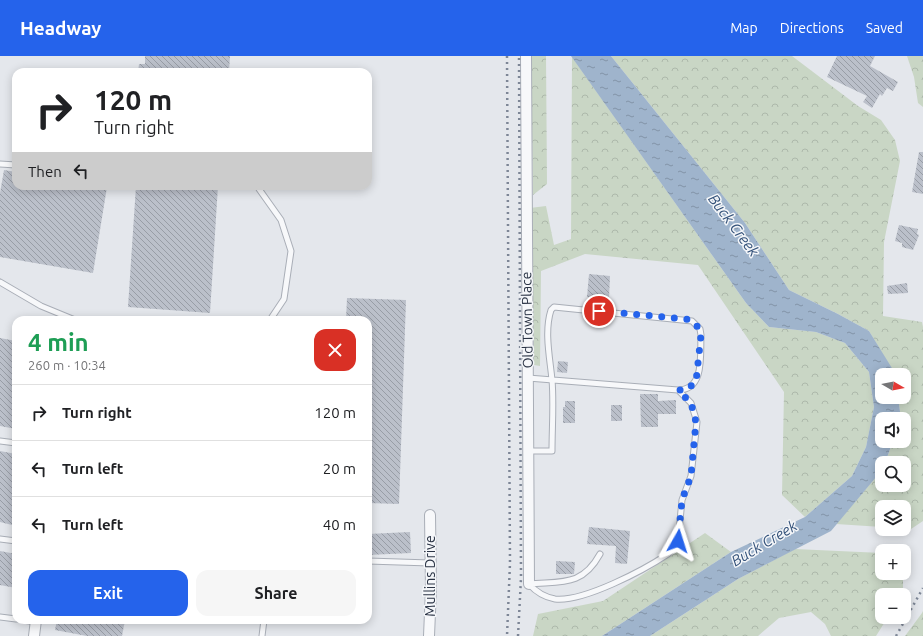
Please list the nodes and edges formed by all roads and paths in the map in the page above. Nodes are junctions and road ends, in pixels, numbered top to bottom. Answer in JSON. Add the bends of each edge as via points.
{"nodes":[{"id":1,"x":526,"y":56,"type":"edge"},
{"id":2,"x":0,"y":164,"type":"edge"},
{"id":3,"x":12,"y":165,"type":"edge"},
{"id":4,"x":260,"y":190,"type":"edge"},
{"id":5,"x":0,"y":282,"type":"edge"},
{"id":6,"x":65,"y":316,"type":"edge"},
{"id":7,"x":273,"y":316,"type":"edge"},
{"id":8,"x":528,"y":378,"type":"junction"},
{"id":9,"x":552,"y":380,"type":"junction"},
{"id":10,"x":678,"y":390,"type":"junction"},
{"id":11,"x":0,"y":441,"type":"edge"},
{"id":12,"x":12,"y":442,"type":"edge"},
{"id":13,"x":528,"y":451,"type":"junction"},
{"id":14,"x":430,"y":515,"type":"dead end"},
{"id":15,"x":0,"y":539,"type":"edge"},
{"id":16,"x":12,"y":540,"type":"edge"},
{"id":17,"x":600,"y":554,"type":"dead end"},
{"id":18,"x":372,"y":561,"type":"edge"},
{"id":19,"x":430,"y":563,"type":"junction"},
{"id":20,"x":529,"y":584,"type":"junction"},
{"id":21,"x":0,"y":617,"type":"edge"},
{"id":22,"x":12,"y":618,"type":"edge"},
{"id":23,"x":36,"y":624,"type":"edge"},
{"id":24,"x":264,"y":624,"type":"edge"},
{"id":25,"x":34,"y":636,"type":"edge"},
{"id":26,"x":262,"y":636,"type":"edge"},
{"id":27,"x":429,"y":636,"type":"edge"}],
"edges":[{"from":1,"to":8,"type":"street","name":"Old Town Place"},
{"from":2,"to":3,"type":"lane"},
{"from":4,"to":7,"type":"lane","via":[[281,220],[291,251],[284,299]]},
{"from":5,"to":6,"type":"lane","via":[[41,306]]},
{"from":8,"to":9,"type":"lane"},
{"from":8,"to":13,"type":"street","name":"Old Town Place"},
{"from":9,"to":10,"type":"lane"},
{"from":9,"to":10,"type":"lane","via":[[549,364],[549,316],[551,310],[557,306],[692,321],[700,329],[701,335],[698,375],[692,387]]},
{"from":9,"to":13,"type":"lane","via":[[552,451]]},
{"from":10,"to":20,"type":"lane","via":[[691,403],[696,422],[691,476],[682,500],[678,541],[675,547],[659,560],[614,582],[568,598],[555,599],[536,592]]},
{"from":11,"to":12,"type":"lane"},
{"from":13,"to":20,"type":"street","name":"Old Town Place"},
{"from":14,"to":19,"type":"street","name":"Mullins Drive"},
{"from":15,"to":16,"type":"lane"},
{"from":17,"to":20,"type":"lane","via":[[593,567],[578,578],[567,582]]},
{"from":18,"to":19,"type":"lane"},
{"from":19,"to":27,"type":"street","name":"Mullins Drive"},
{"from":21,"to":22,"type":"lane"},
{"from":23,"to":25,"type":"street"},
{"from":24,"to":26,"type":"lane"}]}
